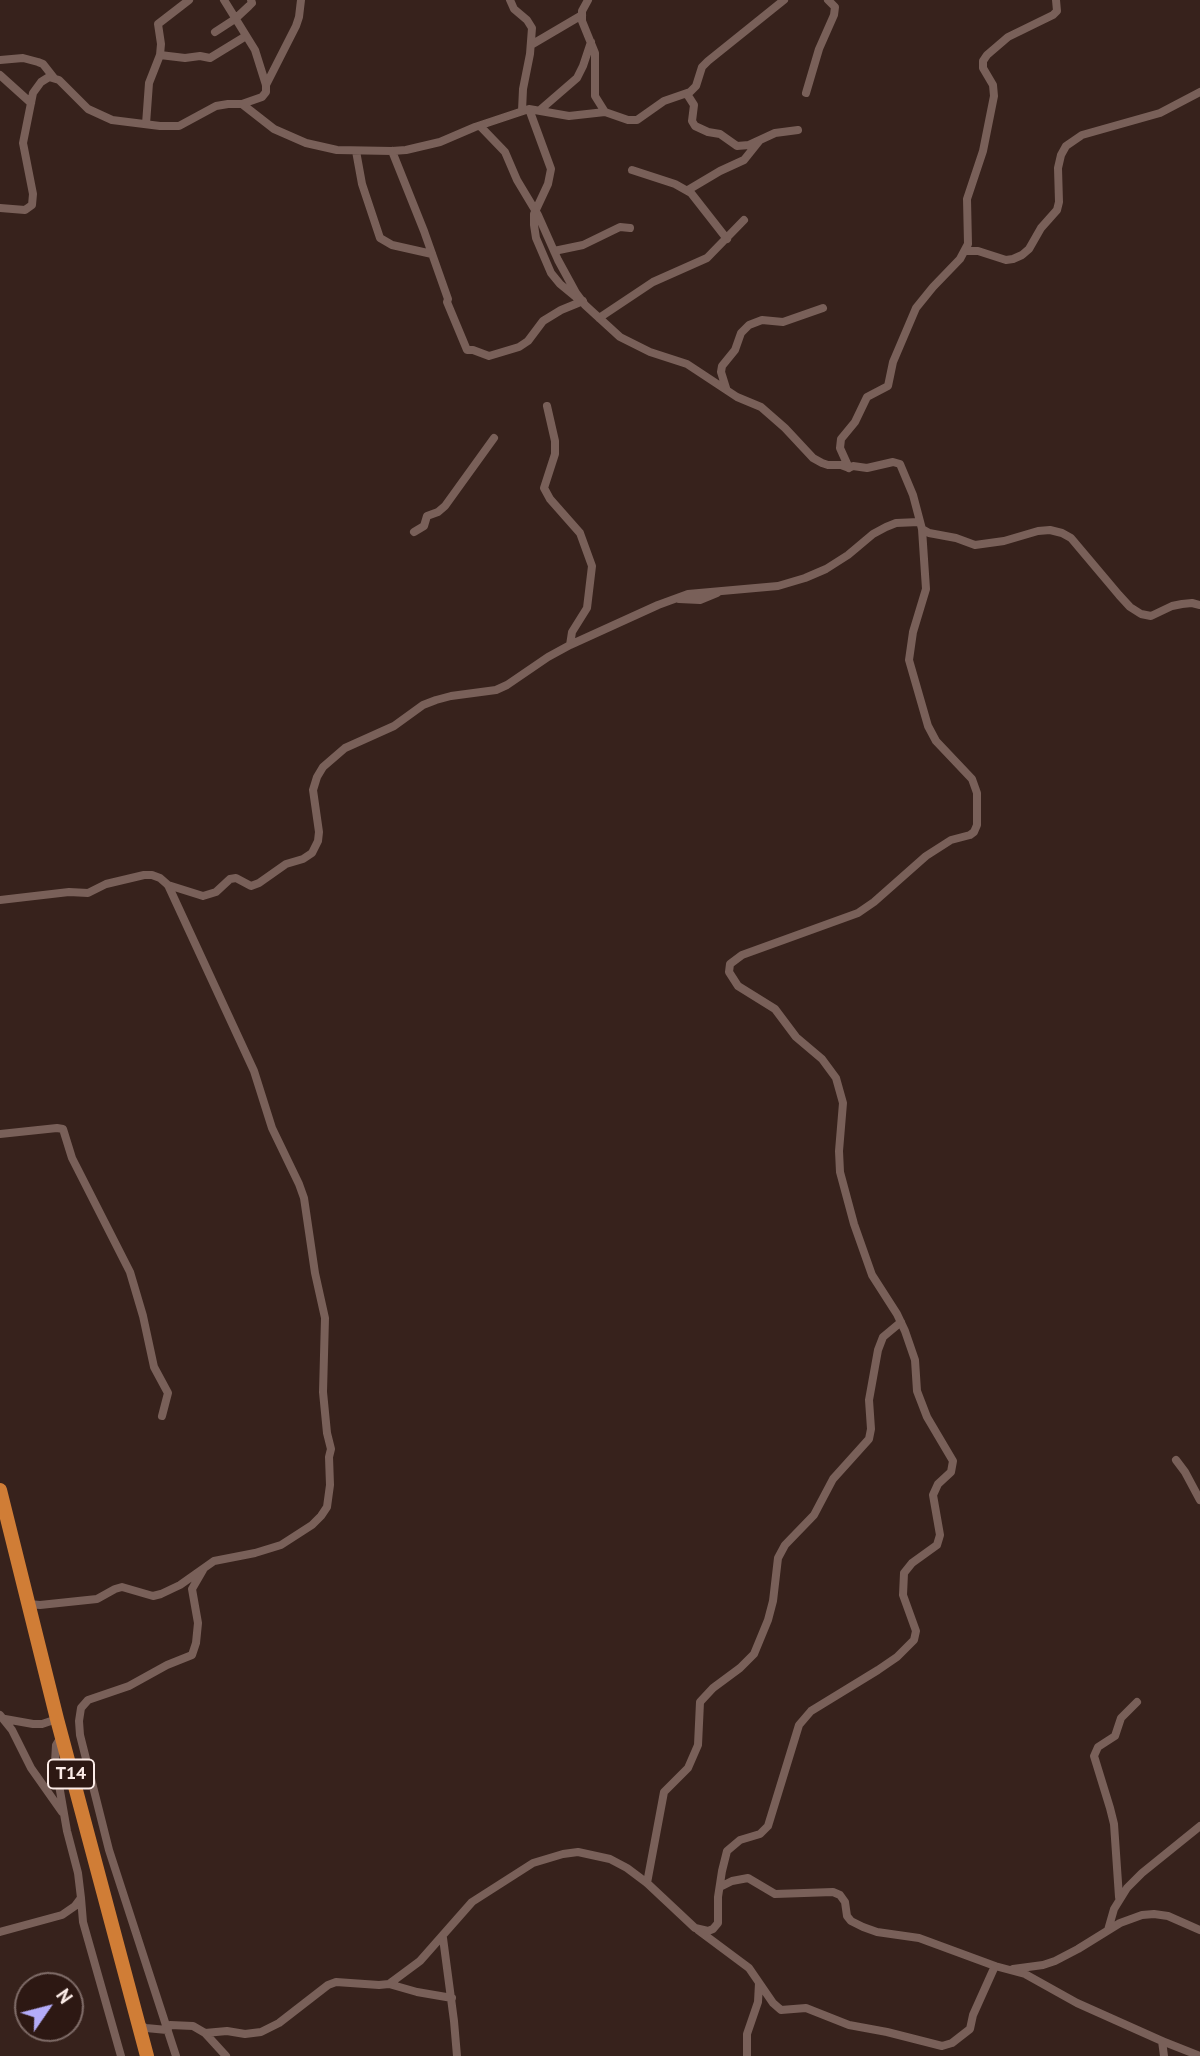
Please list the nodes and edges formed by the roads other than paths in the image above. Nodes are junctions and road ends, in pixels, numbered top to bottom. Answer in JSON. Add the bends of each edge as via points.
{"nodes":[{"id":1,"x":189,"y":0,"type":"edge"},
{"id":2,"x":224,"y":0,"type":"edge"},
{"id":3,"x":251,"y":0,"type":"edge"},
{"id":4,"x":301,"y":0,"type":"edge"},
{"id":5,"x":510,"y":0,"type":"edge"},
{"id":6,"x":588,"y":0,"type":"edge"},
{"id":7,"x":784,"y":0,"type":"edge"},
{"id":8,"x":828,"y":0,"type":"edge"},
{"id":9,"x":1056,"y":0,"type":"edge"},
{"id":10,"x":582,"y":15,"type":"junction"},
{"id":11,"x":235,"y":19,"type":"junction"},
{"id":12,"x":215,"y":32,"type":"dead end"},
{"id":13,"x":246,"y":36,"type":"junction"},
{"id":14,"x":591,"y":42,"type":"junction"},
{"id":15,"x":531,"y":45,"type":"junction"},
{"id":16,"x":160,"y":55,"type":"junction"},
{"id":17,"x":0,"y":60,"type":"edge"},
{"id":18,"x":0,"y":75,"type":"edge"},
{"id":19,"x":54,"y":78,"type":"junction"},
{"id":20,"x":267,"y":85,"type":"junction"},
{"id":21,"x":1200,"y":92,"type":"edge"},
{"id":22,"x":806,"y":93,"type":"dead end"},
{"id":23,"x":687,"y":94,"type":"junction"},
{"id":24,"x":31,"y":103,"type":"junction"},
{"id":25,"x":242,"y":104,"type":"junction"},
{"id":26,"x":526,"y":110,"type":"junction"},
{"id":27,"x":540,"y":110,"type":"junction"},
{"id":28,"x":606,"y":111,"type":"junction"},
{"id":29,"x":146,"y":124,"type":"junction"},
{"id":30,"x":480,"y":126,"type":"junction"},
{"id":31,"x":798,"y":130,"type":"dead end"},
{"id":32,"x":760,"y":140,"type":"junction"},
{"id":33,"x":356,"y":151,"type":"junction"},
{"id":34,"x":392,"y":151,"type":"junction"},
{"id":35,"x":632,"y":170,"type":"dead end"},
{"id":36,"x":688,"y":190,"type":"junction"},
{"id":37,"x":0,"y":208,"type":"edge"},
{"id":38,"x":536,"y":210,"type":"junction"},
{"id":39,"x":744,"y":220,"type":"dead end"},
{"id":40,"x":630,"y":228,"type":"dead end"},
{"id":41,"x":727,"y":239,"type":"junction"},
{"id":42,"x":554,"y":251,"type":"junction"},
{"id":43,"x":966,"y":251,"type":"junction"},
{"id":44,"x":432,"y":254,"type":"junction"},
{"id":45,"x":583,"y":302,"type":"junction"},
{"id":46,"x":823,"y":308,"type":"dead end"},
{"id":47,"x":599,"y":318,"type":"junction"},
{"id":48,"x":698,"y":369,"type":"junction"},
{"id":49,"x":721,"y":370,"type":"junction"},
{"id":50,"x":726,"y":390,"type":"junction"},
{"id":51,"x":547,"y":406,"type":"dead end"},
{"id":52,"x":494,"y":438,"type":"dead end"},
{"id":53,"x":849,"y":468,"type":"junction"},
{"id":54,"x":920,"y":525,"type":"junction"},
{"id":55,"x":414,"y":532,"type":"dead end"},
{"id":56,"x":1200,"y":605,"type":"edge"},
{"id":57,"x":570,"y":645,"type":"junction"},
{"id":58,"x":167,"y":885,"type":"junction"},
{"id":59,"x":0,"y":900,"type":"edge"},
{"id":60,"x":0,"y":1134,"type":"edge"},
{"id":61,"x":901,"y":1322,"type":"junction"},
{"id":62,"x":162,"y":1416,"type":"dead end"},
{"id":63,"x":1176,"y":1460,"type":"dead end"},
{"id":64,"x":0,"y":1490,"type":"edge"},
{"id":65,"x":1200,"y":1500,"type":"edge"},
{"id":66,"x":204,"y":1567,"type":"junction"},
{"id":67,"x":28,"y":1604,"type":"junction"},
{"id":68,"x":1138,"y":1702,"type":"dead end"},
{"id":69,"x":2,"y":1717,"type":"edge"},
{"id":70,"x":57,"y":1719,"type":"junction"},
{"id":71,"x":61,"y":1737,"type":"junction"},
{"id":72,"x":64,"y":1815,"type":"junction"},
{"id":73,"x":1200,"y":1826,"type":"edge"},
{"id":74,"x":648,"y":1883,"type":"junction"},
{"id":75,"x":720,"y":1887,"type":"junction"},
{"id":76,"x":1119,"y":1897,"type":"junction"},
{"id":77,"x":81,"y":1898,"type":"junction"},
{"id":78,"x":62,"y":1915,"type":"junction"},
{"id":79,"x":83,"y":1922,"type":"junction"},
{"id":80,"x":695,"y":1928,"type":"junction"},
{"id":81,"x":1108,"y":1930,"type":"junction"},
{"id":82,"x":1200,"y":1930,"type":"edge"},
{"id":83,"x":0,"y":1932,"type":"edge"},
{"id":84,"x":443,"y":1938,"type":"junction"},
{"id":85,"x":995,"y":1966,"type":"junction"},
{"id":86,"x":1010,"y":1970,"type":"junction"},
{"id":87,"x":759,"y":1983,"type":"junction"},
{"id":88,"x":388,"y":1984,"type":"junction"},
{"id":89,"x":452,"y":1998,"type":"junction"},
{"id":90,"x":137,"y":2024,"type":"junction"},
{"id":91,"x":167,"y":2030,"type":"junction"},
{"id":92,"x":205,"y":2033,"type":"junction"},
{"id":93,"x":1163,"y":2042,"type":"junction"},
{"id":94,"x":942,"y":2050,"type":"edge"},
{"id":95,"x":121,"y":2056,"type":"edge"},
{"id":96,"x":147,"y":2056,"type":"edge"},
{"id":97,"x":176,"y":2056,"type":"edge"},
{"id":98,"x":226,"y":2056,"type":"edge"},
{"id":99,"x":457,"y":2056,"type":"edge"},
{"id":100,"x":747,"y":2056,"type":"edge"},
{"id":101,"x":1164,"y":2056,"type":"edge"},
{"id":102,"x":1200,"y":2056,"type":"edge"}],
"edges":[{"from":1,"to":16,"type":"street","via":[[158,24]]},
{"from":2,"to":11,"type":"street"},
{"from":3,"to":11,"type":"street"},
{"from":4,"to":20,"type":"street","via":[[298,21]]},
{"from":5,"to":15,"type":"street","via":[[530,24]]},
{"from":6,"to":10,"type":"street"},
{"from":7,"to":23,"type":"street","via":[[708,61]]},
{"from":8,"to":22,"type":"street","via":[[835,7],[834,15]]},
{"from":9,"to":43,"type":"street","via":[[1053,15],[1008,37],[982,63],[994,96],[983,152],[967,199],[970,238]]},
{"from":10,"to":14,"type":"street"},
{"from":10,"to":15,"type":"street"},
{"from":11,"to":12,"type":"street"},
{"from":11,"to":13,"type":"street"},
{"from":13,"to":16,"type":"street","via":[[210,58]]},
{"from":13,"to":20,"type":"street"},
{"from":14,"to":27,"type":"street","via":[[577,78]]},
{"from":14,"to":28,"type":"street","via":[[595,96]]},
{"from":15,"to":26,"type":"street","via":[[523,89]]},
{"from":16,"to":29,"type":"street","via":[[149,83]]},
{"from":17,"to":19,"type":"street","via":[[23,58],[44,64]]},
{"from":18,"to":24,"type":"street"},
{"from":19,"to":24,"type":"street","via":[[44,79]]},
{"from":19,"to":29,"type":"street","via":[[96,113]]},
{"from":20,"to":25,"type":"street","via":[[262,97]]},
{"from":21,"to":43,"type":"street","via":[[1160,113],[1082,135],[1068,144],[1058,168],[1058,210],[1022,255],[1006,260]]},
{"from":23,"to":28,"type":"street","via":[[664,101],[633,121]]},
{"from":23,"to":32,"type":"street","via":[[694,105],[692,122],[696,127],[720,134],[738,147]]},
{"from":24,"to":37,"type":"street","via":[[23,143],[32,205],[25,210]]},
{"from":25,"to":29,"type":"street","via":[[216,106],[179,126]]},
{"from":25,"to":33,"type":"street","via":[[274,129],[306,143]]},
{"from":26,"to":27,"type":"street"},
{"from":26,"to":30,"type":"street"},
{"from":26,"to":38,"type":"street","via":[[551,169]]},
{"from":27,"to":28,"type":"street","via":[[569,116]]},
{"from":30,"to":34,"type":"street","via":[[432,144]]},
{"from":30,"to":38,"type":"street","via":[[505,152]]},
{"from":31,"to":32,"type":"street"},
{"from":32,"to":36,"type":"street","via":[[744,160]]},
{"from":33,"to":34,"type":"street"},
{"from":33,"to":44,"type":"street","via":[[379,237],[392,246]]},
{"from":34,"to":44,"type":"street"},
{"from":35,"to":36,"type":"street"},
{"from":36,"to":41,"type":"street"},
{"from":38,"to":42,"type":"street"},
{"from":38,"to":45,"type":"street","via":[[536,238],[551,273]]},
{"from":39,"to":41,"type":"street"},
{"from":40,"to":42,"type":"street","via":[[621,226],[583,245]]},
{"from":41,"to":47,"type":"street","via":[[707,258],[653,282]]},
{"from":42,"to":45,"type":"street"},
{"from":43,"to":53,"type":"street","via":[[916,308],[888,386],[867,397],[841,439]]},
{"from":44,"to":45,"type":"street","via":[[467,350],[488,356],[519,347],[543,321]]},
{"from":45,"to":47,"type":"street"},
{"from":46,"to":49,"type":"street","via":[[783,322],[752,323],[741,333]]},
{"from":47,"to":48,"type":"street","via":[[627,341]]},
{"from":48,"to":49,"type":"street"},
{"from":48,"to":50,"type":"street"},
{"from":49,"to":50,"type":"street"},
{"from":50,"to":53,"type":"street","via":[[761,407],[816,460]]},
{"from":51,"to":57,"type":"street","via":[[555,454],[544,488],[580,533],[592,566],[587,608],[572,632]]},
{"from":52,"to":55,"type":"street","via":[[445,506],[427,516],[424,526]]},
{"from":53,"to":54,"type":"street","via":[[900,464]]},
{"from":54,"to":56,"type":"street","via":[[929,533],[975,545],[1038,531],[1062,533],[1141,614],[1151,616],[1182,604]]},
{"from":54,"to":57,"type":"street","via":[[886,527],[826,569],[805,578],[778,586],[696,592]]},
{"from":54,"to":61,"type":"street","via":[[926,589],[909,660],[928,726],[972,779],[977,793],[974,832],[926,856],[858,914],[761,947],[734,959],[729,967],[738,986],[775,1009],[836,1078],[843,1103],[839,1162],[848,1203],[872,1275]]},
{"from":57,"to":58,"type":"street","via":[[508,685],[436,699],[330,759],[313,790],[318,841],[303,859],[251,886],[230,879],[211,895]]},
{"from":58,"to":59,"type":"street","via":[[160,878],[144,875],[106,884],[88,894]]},
{"from":58,"to":66,"type":"street","via":[[248,1056],[265,1111],[299,1184],[326,1326],[323,1392],[331,1449],[327,1507],[312,1525],[281,1545],[220,1558]]},
{"from":60,"to":62,"type":"street","via":[[63,1129],[76,1168],[130,1272],[154,1367],[168,1393]]},
{"from":61,"to":74,"type":"street","via":[[883,1337],[878,1350],[869,1400],[869,1439],[833,1479],[814,1515],[778,1558],[771,1611],[754,1654],[700,1702],[698,1745],[688,1768],[664,1792]]},
{"from":61,"to":75,"type":"street","via":[[915,1360],[921,1401],[953,1467],[933,1495],[940,1535],[937,1545],[904,1573],[905,1604],[916,1636],[897,1657],[805,1717],[792,1743],[768,1826],[727,1851]]},
{"from":63,"to":65,"type":"street"},
{"from":64,"to":67,"type":"highway","number":"T14"},
{"from":66,"to":67,"type":"street","via":[[180,1585],[153,1596],[122,1587],[97,1599]]},
{"from":66,"to":91,"type":"street","via":[[192,1589],[198,1623],[192,1655],[88,1700],[79,1715],[101,1822]]},
{"from":67,"to":70,"type":"highway","number":"T14"},
{"from":68,"to":76,"type":"street","via":[[1094,1756],[1114,1824]]},
{"from":69,"to":70,"type":"street","via":[[33,1724]]},
{"from":69,"to":72,"type":"street","via":[[30,1768]]},
{"from":70,"to":71,"type":"highway","number":"T14"},
{"from":71,"to":72,"type":"street","via":[[55,1762]]},
{"from":71,"to":90,"type":"highway","number":"T14"},
{"from":72,"to":77,"type":"street"},
{"from":73,"to":76,"type":"street","via":[[1142,1872]]},
{"from":74,"to":80,"type":"street"},
{"from":74,"to":84,"type":"street","via":[[610,1859],[578,1852],[563,1854],[533,1863],[472,1902]]},
{"from":75,"to":80,"type":"street","via":[[718,1923],[708,1931]]},
{"from":75,"to":85,"type":"street","via":[[748,1878],[775,1894],[833,1892],[845,1902],[851,1921],[863,1927],[919,1938]]},
{"from":76,"to":81,"type":"street"},
{"from":77,"to":78,"type":"street"},
{"from":77,"to":79,"type":"street"},
{"from":78,"to":79,"type":"street"},
{"from":78,"to":83,"type":"street"},
{"from":79,"to":95,"type":"street"},
{"from":80,"to":87,"type":"street","via":[[749,1968]]},
{"from":81,"to":82,"type":"street","via":[[1131,1918],[1154,1914]]},
{"from":81,"to":86,"type":"street","via":[[1055,1961]]},
{"from":84,"to":88,"type":"street"},
{"from":84,"to":89,"type":"street"},
{"from":85,"to":86,"type":"street"},
{"from":85,"to":94,"type":"street","via":[[970,2029]]},
{"from":86,"to":93,"type":"street"},
{"from":87,"to":94,"type":"street","via":[[781,2010],[806,2008],[849,2025]]},
{"from":87,"to":100,"type":"street","via":[[747,2034]]},
{"from":88,"to":89,"type":"street"},
{"from":88,"to":92,"type":"street","via":[[335,1982],[261,2032]]},
{"from":89,"to":99,"type":"street"},
{"from":90,"to":91,"type":"street"},
{"from":90,"to":96,"type":"highway","number":"T14"},
{"from":91,"to":92,"type":"street","via":[[170,2025],[183,2024]]},
{"from":91,"to":97,"type":"street"},
{"from":92,"to":98,"type":"street"},
{"from":93,"to":101,"type":"street"},
{"from":93,"to":102,"type":"street"}]}
